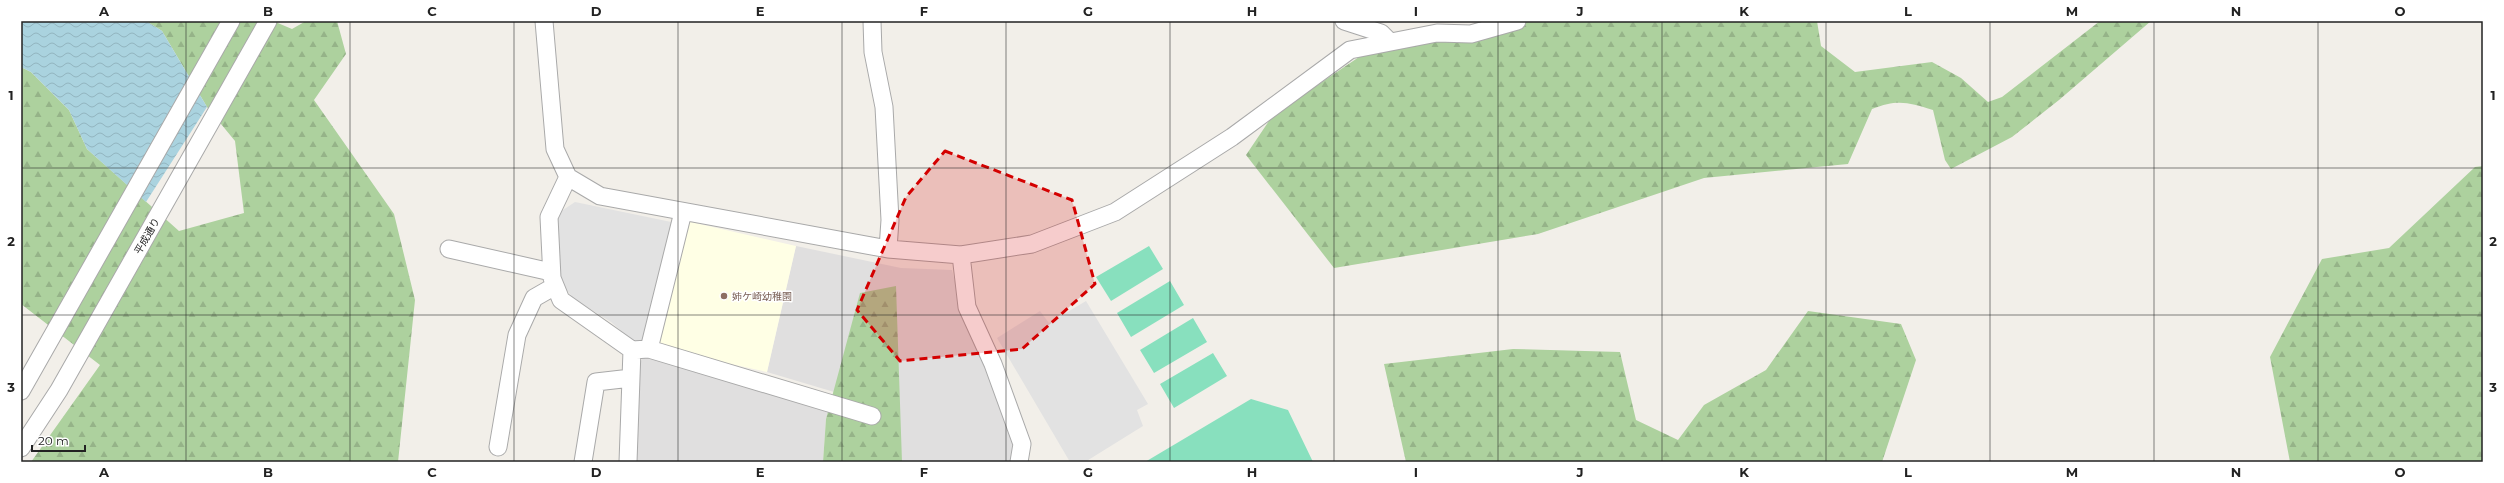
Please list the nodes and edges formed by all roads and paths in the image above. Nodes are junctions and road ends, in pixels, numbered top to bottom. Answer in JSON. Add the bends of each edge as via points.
{"nodes":[{"id":1,"x":231,"y":21,"type":"edge"},
{"id":2,"x":544,"y":21,"type":"edge"},
{"id":3,"x":872,"y":21,"type":"edge"},
{"id":4,"x":1344,"y":21,"type":"edge"},
{"id":5,"x":1517,"y":21,"type":"edge"},
{"id":6,"x":265,"y":27,"type":"edge"},
{"id":7,"x":1388,"y":40,"type":"junction"},
{"id":8,"x":568,"y":178,"type":"junction"},
{"id":9,"x":683,"y":212,"type":"junction"},
{"id":10,"x":449,"y":249,"type":"dead end"},
{"id":11,"x":888,"y":249,"type":"junction"},
{"id":12,"x":961,"y":255,"type":"junction"},
{"id":13,"x":553,"y":279,"type":"junction"},
{"id":14,"x":640,"y":349,"type":"junction"},
{"id":15,"x":631,"y":378,"type":"junction"},
{"id":16,"x":21,"y":391,"type":"edge"},
{"id":17,"x":872,"y":416,"type":"dead end"},
{"id":18,"x":498,"y":447,"type":"dead end"},
{"id":19,"x":21,"y":448,"type":"edge"},
{"id":20,"x":583,"y":462,"type":"edge"},
{"id":21,"x":628,"y":462,"type":"edge"},
{"id":22,"x":1019,"y":462,"type":"edge"}],
"edges":[{"from":1,"to":16,"type":"street"},
{"from":2,"to":8,"type":"street","via":[[555,149]]},
{"from":3,"to":11,"type":"street","via":[[873,52],[884,107],[890,220]]},
{"from":4,"to":7,"type":"street","via":[[1381,34]]},
{"from":5,"to":7,"type":"street","via":[[1471,34],[1437,33]]},
{"from":6,"to":19,"type":"street","name":"平成通り","via":[[59,390]]},
{"from":7,"to":12,"type":"street","via":[[1350,50],[1232,137],[1115,212],[1032,244]]},
{"from":8,"to":9,"type":"street","via":[[600,196]]},
{"from":8,"to":13,"type":"street","via":[[549,217]]},
{"from":9,"to":11,"type":"street"},
{"from":9,"to":14,"type":"street"},
{"from":10,"to":13,"type":"street"},
{"from":11,"to":12,"type":"street"},
{"from":12,"to":22,"type":"street","via":[[967,307],[993,364],[1022,444]]},
{"from":13,"to":14,"type":"street","via":[[561,300]]},
{"from":13,"to":18,"type":"street","via":[[534,298],[517,335]]},
{"from":14,"to":15,"type":"street"},
{"from":14,"to":17,"type":"street"},
{"from":15,"to":20,"type":"street","via":[[596,382]]},
{"from":15,"to":21,"type":"street"}]}
